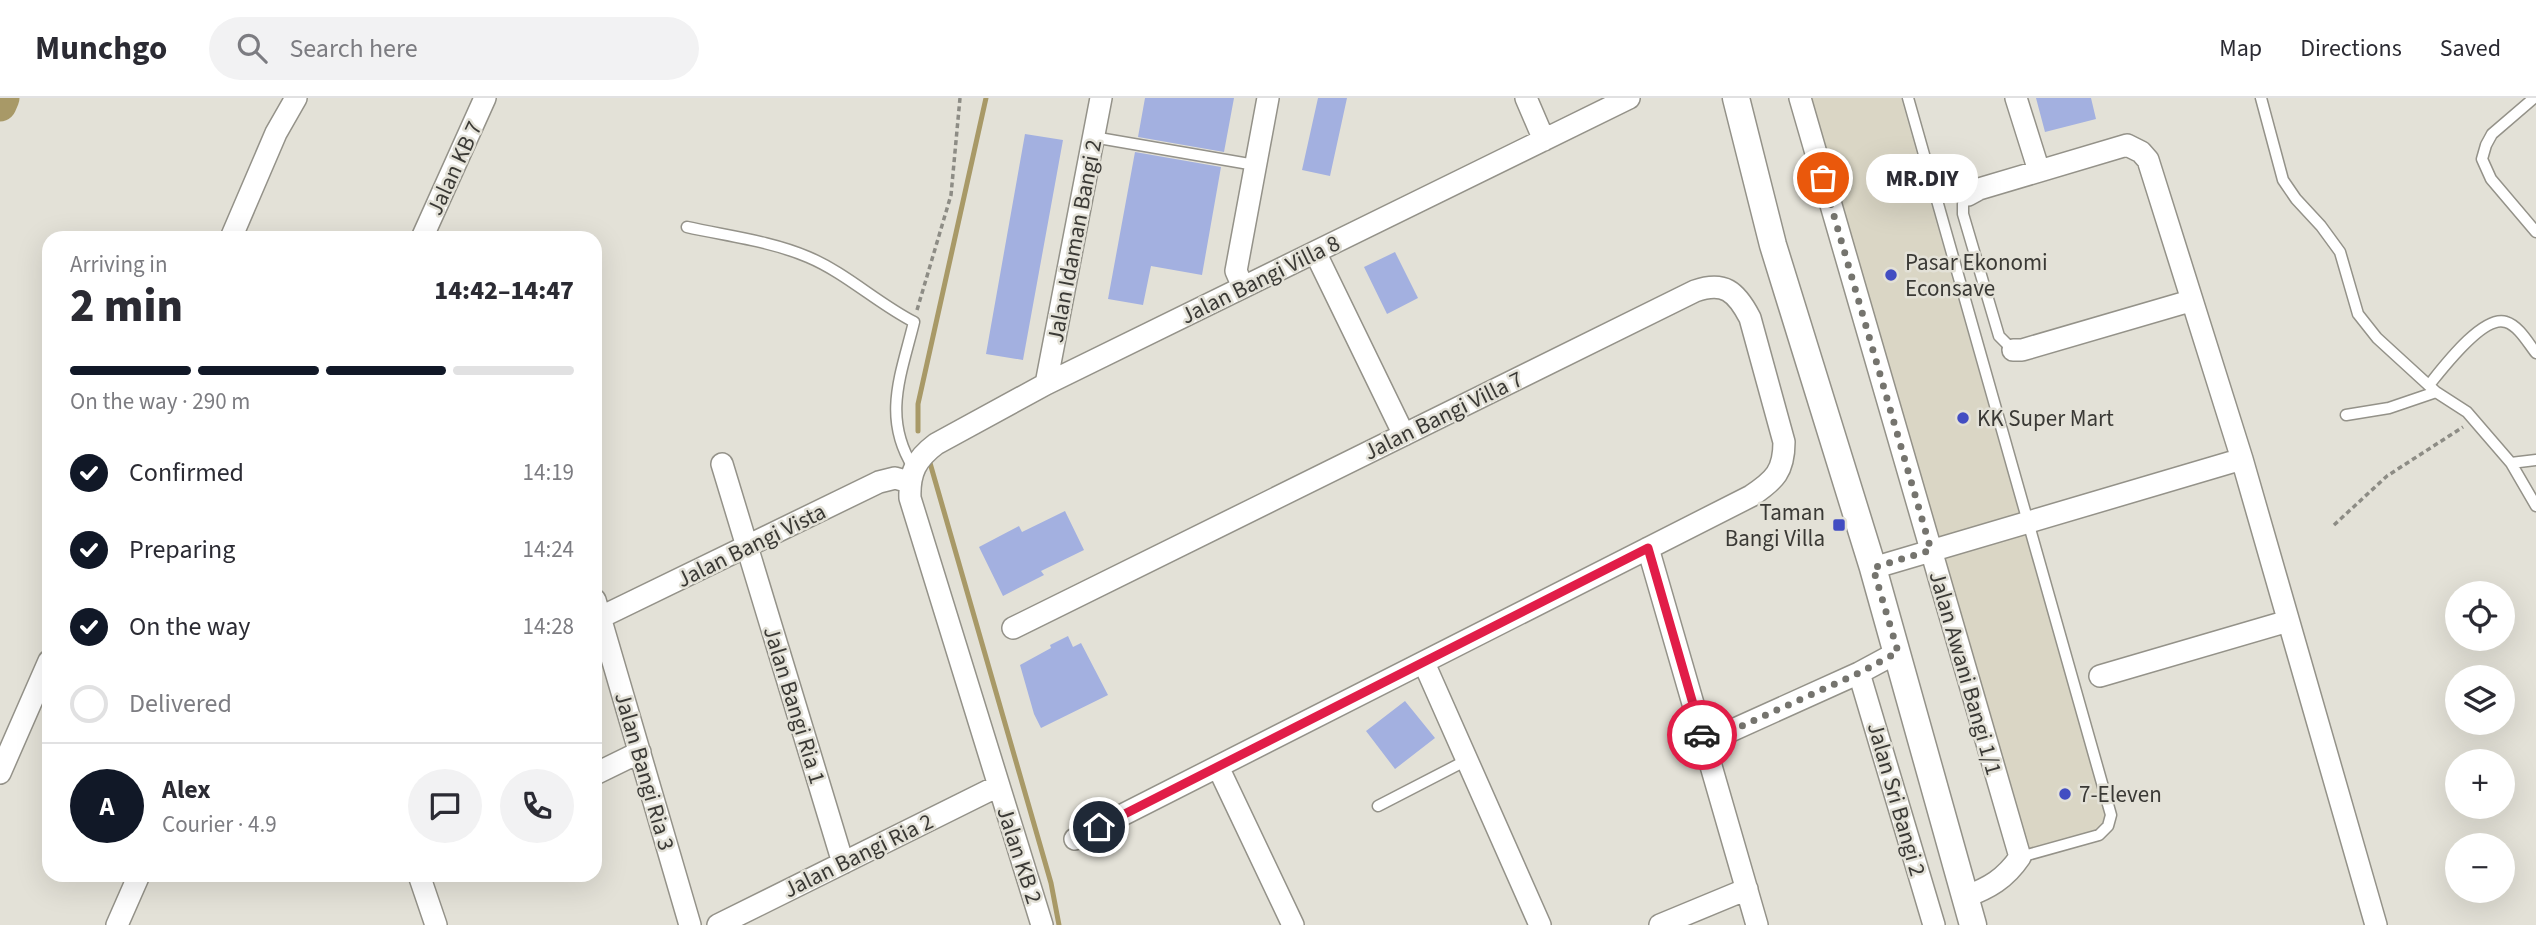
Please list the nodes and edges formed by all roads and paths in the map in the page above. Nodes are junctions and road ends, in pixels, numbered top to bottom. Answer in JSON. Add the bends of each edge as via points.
{"nodes":[{"id":1,"x":296,"y":98,"type":"edge"},
{"id":2,"x":485,"y":98,"type":"edge"},
{"id":3,"x":960,"y":98,"type":"edge"},
{"id":4,"x":1101,"y":98,"type":"edge"},
{"id":5,"x":1268,"y":98,"type":"edge"},
{"id":6,"x":1526,"y":98,"type":"edge"},
{"id":7,"x":1629,"y":98,"type":"edge"},
{"id":8,"x":1736,"y":98,"type":"edge"},
{"id":9,"x":1800,"y":98,"type":"edge"},
{"id":10,"x":1908,"y":98,"type":"edge"},
{"id":11,"x":2016,"y":98,"type":"edge"},
{"id":12,"x":2261,"y":98,"type":"edge"},
{"id":13,"x":2534,"y":98,"type":"edge"},
{"id":14,"x":1093,"y":138,"type":"junction"},
{"id":15,"x":1544,"y":140,"type":"junction"},
{"id":16,"x":1255,"y":166,"type":"junction"},
{"id":17,"x":2039,"y":171,"type":"junction"},
{"id":18,"x":1968,"y":195,"type":"joint"},
{"id":19,"x":687,"y":227,"type":"dead end"},
{"id":20,"x":234,"y":231,"type":"edge"},
{"id":21,"x":425,"y":231,"type":"edge"},
{"id":22,"x":2536,"y":232,"type":"edge"},
{"id":23,"x":1315,"y":252,"type":"junction"},
{"id":24,"x":1243,"y":287,"type":"junction"},
{"id":25,"x":2190,"y":301,"type":"junction"},
{"id":26,"x":914,"y":322,"type":"junction"},
{"id":27,"x":2013,"y":350,"type":"joint"},
{"id":28,"x":2536,"y":353,"type":"edge"},
{"id":29,"x":1046,"y":384,"type":"junction"},
{"id":30,"x":2433,"y":389,"type":"junction"},
{"id":31,"x":2346,"y":415,"type":"dead end"},
{"id":32,"x":2473,"y":420,"type":"junction"},
{"id":33,"x":1404,"y":435,"type":"junction"},
{"id":34,"x":2242,"y":459,"type":"junction"},
{"id":35,"x":2536,"y":460,"type":"edge"},
{"id":36,"x":2511,"y":463,"type":"junction"},
{"id":37,"x":722,"y":464,"type":"dead end"},
{"id":38,"x":911,"y":474,"type":"junction"},
{"id":39,"x":2536,"y":487,"type":"edge"},
{"id":40,"x":2534,"y":503,"type":"edge"},
{"id":41,"x":2028,"y":521,"type":"junction"},
{"id":42,"x":2334,"y":525,"type":"dead end"},
{"id":43,"x":748,"y":547,"type":"junction"},
{"id":44,"x":1648,"y":548,"type":"junction"},
{"id":45,"x":1931,"y":550,"type":"junction"},
{"id":46,"x":1873,"y":568,"type":"junction"},
{"id":47,"x":602,"y":610,"type":"edge"},
{"id":48,"x":2288,"y":621,"type":"junction"},
{"id":49,"x":602,"y":628,"type":"edge"},
{"id":50,"x":1013,"y":628,"type":"dead end"},
{"id":51,"x":1898,"y":652,"type":"junction"},
{"id":52,"x":1424,"y":663,"type":"junction"},
{"id":53,"x":1859,"y":673,"type":"junction"},
{"id":54,"x":2100,"y":676,"type":"dead end"},
{"id":55,"x":42,"y":677,"type":"edge"},
{"id":56,"x":1704,"y":743,"type":"junction"},
{"id":57,"x":640,"y":752,"type":"junction"},
{"id":58,"x":1467,"y":760,"type":"junction"},
{"id":59,"x":1218,"y":766,"type":"junction"},
{"id":60,"x":602,"y":771,"type":"edge"},
{"id":61,"x":0,"y":774,"type":"edge"},
{"id":62,"x":998,"y":786,"type":"junction"},
{"id":63,"x":1378,"y":806,"type":"dead end"},
{"id":64,"x":1075,"y":839,"type":"dead end"},
{"id":65,"x":2020,"y":857,"type":"junction"},
{"id":66,"x":843,"y":863,"type":"junction"},
{"id":67,"x":136,"y":882,"type":"edge"},
{"id":68,"x":421,"y":882,"type":"edge"},
{"id":69,"x":1746,"y":889,"type":"junction"},
{"id":70,"x":1965,"y":897,"type":"junction"},
{"id":71,"x":117,"y":925,"type":"edge"},
{"id":72,"x":436,"y":925,"type":"edge"},
{"id":73,"x":690,"y":925,"type":"edge"},
{"id":74,"x":718,"y":925,"type":"edge"},
{"id":75,"x":1042,"y":925,"type":"edge"},
{"id":76,"x":1293,"y":925,"type":"edge"},
{"id":77,"x":1540,"y":925,"type":"edge"},
{"id":78,"x":1660,"y":925,"type":"edge"},
{"id":79,"x":1757,"y":925,"type":"edge"},
{"id":80,"x":1934,"y":925,"type":"edge"},
{"id":81,"x":1973,"y":925,"type":"edge"},
{"id":82,"x":2376,"y":925,"type":"edge"}],
"edges":[{"from":1,"to":20,"type":"street"},
{"from":2,"to":21,"type":"street","name":"Jalan KB 7"},
{"from":3,"to":26,"type":"path","via":[[951,195]]},
{"from":4,"to":14,"type":"street","name":"Jalan Idaman Bangi 2"},
{"from":5,"to":16,"type":"street"},
{"from":6,"to":15,"type":"street"},
{"from":7,"to":15,"type":"street","name":"Jalan Bangi Villa 8"},
{"from":8,"to":46,"type":"street","via":[[1773,245]]},
{"from":9,"to":45,"type":"street","name":"Jalan Awani Bangi 1/1"},
{"from":10,"to":41,"type":"lane"},
{"from":11,"to":17,"type":"street"},
{"from":12,"to":30,"type":"lane","via":[[2283,180],[2340,252],[2358,314],[2377,338]]},
{"from":13,"to":22,"type":"lane","via":[[2492,134],[2482,159],[2491,179]]},
{"from":14,"to":16,"type":"lane"},
{"from":14,"to":29,"type":"street","name":"Jalan Idaman Bangi 2"},
{"from":15,"to":23,"type":"street","name":"Jalan Bangi Villa 8"},
{"from":16,"to":24,"type":"street","via":[[1236,271]]},
{"from":17,"to":18,"type":"street"},
{"from":17,"to":25,"type":"street","via":[[2127,145],[2134,147],[2148,160]]},
{"from":18,"to":27,"type":"lane","via":[[1963,214],[1999,336]]},
{"from":19,"to":26,"type":"lane","via":[[807,256]]},
{"from":23,"to":24,"type":"street","name":"Jalan Bangi Villa 8"},
{"from":23,"to":33,"type":"street"},
{"from":24,"to":29,"type":"street","name":"Jalan Bangi Villa 8"},
{"from":25,"to":27,"type":"street"},
{"from":25,"to":34,"type":"street"},
{"from":26,"to":38,"type":"lane","via":[[896,400],[896,426]]},
{"from":28,"to":30,"type":"lane","via":[[2505,321],[2491,322],[2451,356]]},
{"from":29,"to":38,"type":"street","name":"Jalan Bangi Villa 8","via":[[936,444],[923,454]]},
{"from":30,"to":31,"type":"lane","via":[[2389,408]]},
{"from":30,"to":32,"type":"lane"},
{"from":32,"to":36,"type":"lane"},
{"from":32,"to":42,"type":"path","via":[[2387,476]]},
{"from":33,"to":44,"type":"street","name":"Jalan Bangi Villa 7","via":[[1695,291],[1725,288],[1740,300],[1750,318],[1784,442],[1784,458],[1767,486]]},
{"from":33,"to":50,"type":"street","name":"Jalan Bangi Villa 7"},
{"from":34,"to":41,"type":"street"},
{"from":34,"to":48,"type":"street"},
{"from":35,"to":36,"type":"lane"},
{"from":36,"to":40,"type":"lane"},
{"from":37,"to":43,"type":"street","name":"Jalan Bangi Ria 1"},
{"from":38,"to":43,"type":"street","name":"Jalan Bangi Vista","via":[[879,482]]},
{"from":38,"to":62,"type":"street","name":"Jalan KB 2","via":[[910,498]]},
{"from":39,"to":40,"type":"lane"},
{"from":41,"to":45,"type":"street"},
{"from":41,"to":65,"type":"lane","via":[[2111,815],[2099,835]]},
{"from":43,"to":47,"type":"street","name":"Jalan Bangi Vista"},
{"from":43,"to":66,"type":"street","name":"Jalan Bangi Ria 1"},
{"from":44,"to":52,"type":"street"},
{"from":44,"to":56,"type":"street"},
{"from":45,"to":46,"type":"street"},
{"from":45,"to":65,"type":"street","name":"Jalan Awani Bangi 1/1"},
{"from":46,"to":51,"type":"street"},
{"from":48,"to":54,"type":"street"},
{"from":48,"to":82,"type":"street"},
{"from":49,"to":57,"type":"street","name":"Jalan Bangi Ria 3"},
{"from":51,"to":53,"type":"street"},
{"from":51,"to":70,"type":"street"},
{"from":52,"to":58,"type":"street"},
{"from":52,"to":59,"type":"street"},
{"from":53,"to":56,"type":"street"},
{"from":53,"to":80,"type":"street","name":"Jalan Sri Bangi 2"},
{"from":55,"to":61,"type":"street"},
{"from":56,"to":69,"type":"street"},
{"from":57,"to":60,"type":"street"},
{"from":57,"to":73,"type":"street","name":"Jalan Bangi Ria 3"},
{"from":58,"to":63,"type":"lane"},
{"from":58,"to":77,"type":"street"},
{"from":59,"to":64,"type":"street"},
{"from":59,"to":76,"type":"street"},
{"from":62,"to":66,"type":"street","name":"Jalan Bangi Ria 2"},
{"from":62,"to":75,"type":"street","name":"Jalan KB 2"},
{"from":65,"to":70,"type":"street","via":[[1990,888]]},
{"from":66,"to":74,"type":"street","name":"Jalan Bangi Ria 2"},
{"from":67,"to":71,"type":"street"},
{"from":68,"to":72,"type":"street"},
{"from":69,"to":78,"type":"street"},
{"from":69,"to":79,"type":"street"},
{"from":70,"to":81,"type":"street"}]}
